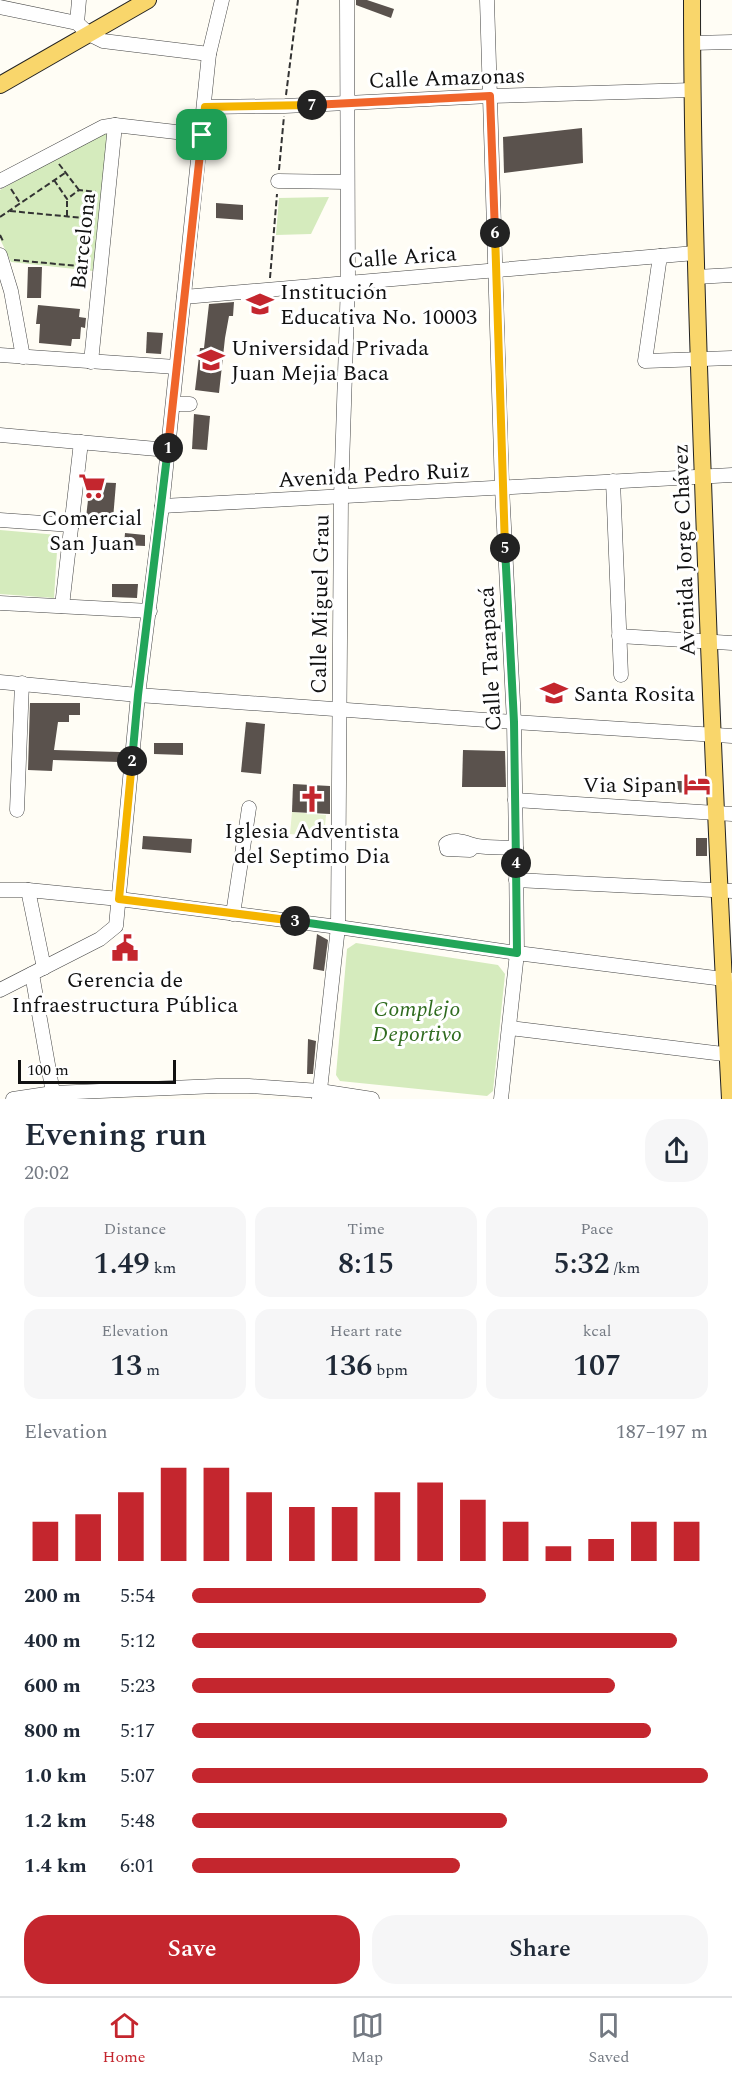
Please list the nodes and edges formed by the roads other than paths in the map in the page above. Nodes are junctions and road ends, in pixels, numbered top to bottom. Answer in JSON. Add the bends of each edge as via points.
{"nodes":[{"id":1,"x":79,"y":0,"type":"edge"},
{"id":2,"x":148,"y":0,"type":"edge"},
{"id":3,"x":222,"y":0,"type":"edge"},
{"id":4,"x":347,"y":0,"type":"edge"},
{"id":5,"x":487,"y":0,"type":"edge"},
{"id":6,"x":692,"y":0,"type":"edge"},
{"id":7,"x":19,"y":5,"type":"edge"},
{"id":8,"x":0,"y":7,"type":"edge"},
{"id":9,"x":83,"y":28,"type":"junction"},
{"id":10,"x":732,"y":42,"type":"edge"},
{"id":11,"x":692,"y":43,"type":"junction"},
{"id":12,"x":209,"y":54,"type":"junction"},
{"id":13,"x":0,"y":85,"type":"edge"},
{"id":14,"x":692,"y":90,"type":"junction"},
{"id":15,"x":490,"y":96,"type":"junction"},
{"id":16,"x":346,"y":102,"type":"junction"},
{"id":17,"x":205,"y":107,"type":"junction"},
{"id":18,"x":115,"y":125,"type":"junction"},
{"id":19,"x":202,"y":135,"type":"junction"},
{"id":20,"x":278,"y":181,"type":"road end"},
{"id":21,"x":347,"y":182,"type":"junction"},
{"id":22,"x":5,"y":184,"type":"edge"},
{"id":23,"x":5,"y":253,"type":"edge"},
{"id":24,"x":695,"y":253,"type":"junction"},
{"id":25,"x":660,"y":256,"type":"junction"},
{"id":26,"x":496,"y":270,"type":"junction"},
{"id":27,"x":732,"y":276,"type":"edge"},
{"id":28,"x":696,"y":277,"type":"junction"},
{"id":29,"x":348,"y":281,"type":"junction"},
{"id":30,"x":184,"y":297,"type":"junction"},
{"id":31,"x":0,"y":355,"type":"edge"},
{"id":32,"x":23,"y":357,"type":"junction"},
{"id":33,"x":732,"y":358,"type":"edge"},
{"id":34,"x":699,"y":359,"type":"junction"},
{"id":35,"x":91,"y":362,"type":"junction"},
{"id":36,"x":176,"y":367,"type":"junction"},
{"id":37,"x":172,"y":408,"type":"junction"},
{"id":38,"x":189,"y":409,"type":"dead end"},
{"id":39,"x":0,"y":435,"type":"edge"},
{"id":40,"x":81,"y":442,"type":"junction"},
{"id":41,"x":168,"y":450,"type":"junction"},
{"id":42,"x":732,"y":475,"type":"edge"},
{"id":43,"x":703,"y":476,"type":"junction"},
{"id":44,"x":613,"y":482,"type":"junction"},
{"id":45,"x":502,"y":488,"type":"junction"},
{"id":46,"x":341,"y":497,"type":"junction"},
{"id":47,"x":162,"y":506,"type":"junction"},
{"id":48,"x":0,"y":520,"type":"edge"},
{"id":49,"x":72,"y":525,"type":"junction"},
{"id":50,"x":0,"y":603,"type":"edge"},
{"id":51,"x":62,"y":606,"type":"junction"},
{"id":52,"x":150,"y":611,"type":"junction"},
{"id":53,"x":619,"y":636,"type":"junction"},
{"id":54,"x":709,"y":642,"type":"junction"},
{"id":55,"x":732,"y":644,"type":"edge"},
{"id":56,"x":621,"y":675,"type":"dead end"},
{"id":57,"x":0,"y":682,"type":"edge"},
{"id":58,"x":22,"y":683,"type":"junction"},
{"id":59,"x":138,"y":695,"type":"junction"},
{"id":60,"x":339,"y":709,"type":"junction"},
{"id":61,"x":514,"y":722,"type":"junction"},
{"id":62,"x":712,"y":735,"type":"junction"},
{"id":63,"x":732,"y":736,"type":"edge"},
{"id":64,"x":515,"y":800,"type":"junction"},
{"id":65,"x":249,"y":808,"type":"dead end"},
{"id":66,"x":16,"y":810,"type":"dead end"},
{"id":67,"x":724,"y":814,"type":"edge"},
{"id":68,"x":474,"y":846,"type":"dead end"},
{"id":69,"x":516,"y":848,"type":"junction"},
{"id":70,"x":516,"y":880,"type":"junction"},
{"id":71,"x":0,"y":890,"type":"edge"},
{"id":72,"x":28,"y":890,"type":"junction"},
{"id":73,"x":725,"y":891,"type":"edge"},
{"id":74,"x":119,"y":899,"type":"junction"},
{"id":75,"x":233,"y":914,"type":"junction"},
{"id":76,"x":338,"y":927,"type":"junction"},
{"id":77,"x":517,"y":953,"type":"junction"},
{"id":78,"x":38,"y":971,"type":"junction"},
{"id":79,"x":728,"y":979,"type":"edge"},
{"id":80,"x":0,"y":990,"type":"edge"},
{"id":81,"x":510,"y":1028,"type":"junction"},
{"id":82,"x":730,"y":1055,"type":"edge"},
{"id":83,"x":53,"y":1093,"type":"junction"},
{"id":84,"x":319,"y":1095,"type":"edge"},
{"id":85,"x":13,"y":1099,"type":"edge"},
{"id":86,"x":372,"y":1099,"type":"edge"},
{"id":87,"x":501,"y":1099,"type":"edge"},
{"id":88,"x":730,"y":1099,"type":"edge"}],
"edges":[{"from":1,"to":9,"type":"street"},
{"from":2,"to":9,"type":"main road"},
{"from":3,"to":12,"type":"street"},
{"from":4,"to":16,"type":"street","name":"Calle Miguel Grau"},
{"from":5,"to":15,"type":"street","name":"Calle Tarapacá"},
{"from":6,"to":11,"type":"main road","name":"Avenida Jorge Chávez"},
{"from":7,"to":8,"type":"street"},
{"from":7,"to":9,"type":"street"},
{"from":9,"to":12,"type":"street","via":[[103,41]]},
{"from":9,"to":13,"type":"main road"},
{"from":10,"to":11,"type":"street"},
{"from":11,"to":14,"type":"main road","name":"Avenida Jorge Chávez"},
{"from":12,"to":17,"type":"street"},
{"from":14,"to":15,"type":"street","name":"Calle Amazonas"},
{"from":14,"to":24,"type":"main road","name":"Avenida Jorge Chávez"},
{"from":15,"to":16,"type":"street","name":"Calle Amazonas"},
{"from":15,"to":26,"type":"street","name":"Calle Tarapacá"},
{"from":16,"to":17,"type":"street","name":"Calle Amazonas"},
{"from":16,"to":21,"type":"street","name":"Calle Miguel Grau"},
{"from":17,"to":19,"type":"street"},
{"from":18,"to":19,"type":"street"},
{"from":18,"to":22,"type":"street","via":[[90,132]]},
{"from":18,"to":35,"type":"street","name":"Barcelona"},
{"from":19,"to":30,"type":"street"},
{"from":20,"to":21,"type":"street"},
{"from":21,"to":29,"type":"street","name":"Calle Miguel Grau"},
{"from":23,"to":32,"type":"street"},
{"from":24,"to":25,"type":"street","name":"Calle Arica"},
{"from":24,"to":28,"type":"main road","name":"Avenida Jorge Chávez"},
{"from":25,"to":26,"type":"street","name":"Calle Arica"},
{"from":25,"to":34,"type":"street","via":[[645,361]]},
{"from":26,"to":29,"type":"street","name":"Calle Arica"},
{"from":26,"to":45,"type":"street","name":"Calle Tarapacá"},
{"from":27,"to":28,"type":"street"},
{"from":28,"to":34,"type":"main road","name":"Avenida Jorge Chávez"},
{"from":29,"to":30,"type":"street","name":"Calle Arica"},
{"from":29,"to":46,"type":"street","name":"Calle Miguel Grau"},
{"from":30,"to":36,"type":"street"},
{"from":31,"to":32,"type":"street"},
{"from":32,"to":35,"type":"street"},
{"from":33,"to":34,"type":"street"},
{"from":34,"to":43,"type":"main road","name":"Avenida Jorge Chávez"},
{"from":35,"to":36,"type":"street"},
{"from":36,"to":37,"type":"street"},
{"from":37,"to":38,"type":"street"},
{"from":37,"to":41,"type":"street"},
{"from":39,"to":40,"type":"street"},
{"from":40,"to":41,"type":"street"},
{"from":40,"to":49,"type":"street"},
{"from":41,"to":47,"type":"street"},
{"from":42,"to":43,"type":"street","name":"Avenida Pedro Ruiz"},
{"from":43,"to":44,"type":"street","name":"Avenida Pedro Ruiz"},
{"from":43,"to":54,"type":"main road","name":"Avenida Jorge Chávez"},
{"from":44,"to":45,"type":"street","name":"Avenida Pedro Ruiz"},
{"from":44,"to":53,"type":"street"},
{"from":45,"to":46,"type":"street","name":"Avenida Pedro Ruiz"},
{"from":45,"to":61,"type":"street","name":"Calle Tarapacá"},
{"from":46,"to":47,"type":"street","name":"Avenida Pedro Ruiz"},
{"from":46,"to":60,"type":"street","name":"Calle Miguel Grau"},
{"from":47,"to":52,"type":"street"},
{"from":48,"to":49,"type":"street"},
{"from":49,"to":51,"type":"street"},
{"from":50,"to":51,"type":"street"},
{"from":51,"to":52,"type":"street"},
{"from":52,"to":59,"type":"street"},
{"from":53,"to":54,"type":"street"},
{"from":53,"to":56,"type":"street"},
{"from":54,"to":55,"type":"street"},
{"from":54,"to":62,"type":"main road","name":"Avenida Jorge Chávez"},
{"from":57,"to":58,"type":"street"},
{"from":58,"to":59,"type":"street"},
{"from":58,"to":66,"type":"street"},
{"from":59,"to":60,"type":"street"},
{"from":59,"to":74,"type":"street"},
{"from":60,"to":61,"type":"street"},
{"from":60,"to":76,"type":"street","name":"Calle Miguel Grau"},
{"from":61,"to":62,"type":"street"},
{"from":61,"to":64,"type":"street","name":"Calle Tarapacá"},
{"from":62,"to":63,"type":"street"},
{"from":62,"to":67,"type":"main road","name":"Avenida Jorge Chávez"},
{"from":64,"to":67,"type":"street"},
{"from":64,"to":69,"type":"street","name":"Calle Tarapacá"},
{"from":65,"to":75,"type":"street"},
{"from":67,"to":73,"type":"main road","name":"Avenida Jorge Chávez"},
{"from":68,"to":69,"type":"street"},
{"from":69,"to":70,"type":"street","name":"Calle Tarapacá"},
{"from":70,"to":73,"type":"street"},
{"from":70,"to":77,"type":"street","name":"Calle Tarapacá"},
{"from":71,"to":72,"type":"street"},
{"from":72,"to":74,"type":"street"},
{"from":72,"to":78,"type":"street"},
{"from":73,"to":79,"type":"main road","name":"Avenida Jorge Chávez"},
{"from":74,"to":75,"type":"street"},
{"from":74,"to":78,"type":"street","via":[[117,926],[112,931]]},
{"from":75,"to":76,"type":"street"},
{"from":76,"to":77,"type":"street"},
{"from":76,"to":84,"type":"street","name":"Calle Miguel Grau"},
{"from":77,"to":79,"type":"street"},
{"from":77,"to":81,"type":"street","name":"Calle Tarapacá"},
{"from":78,"to":80,"type":"street"},
{"from":78,"to":83,"type":"street"},
{"from":79,"to":82,"type":"main road","name":"Avenida Jorge Chávez"},
{"from":81,"to":82,"type":"street"},
{"from":81,"to":87,"type":"street","name":"Calle Tarapacá"},
{"from":82,"to":88,"type":"main road","name":"Avenida Jorge Chávez"},
{"from":83,"to":84,"type":"street","via":[[249,1086]]},
{"from":83,"to":85,"type":"street"},
{"from":84,"to":86,"type":"street"}]}
